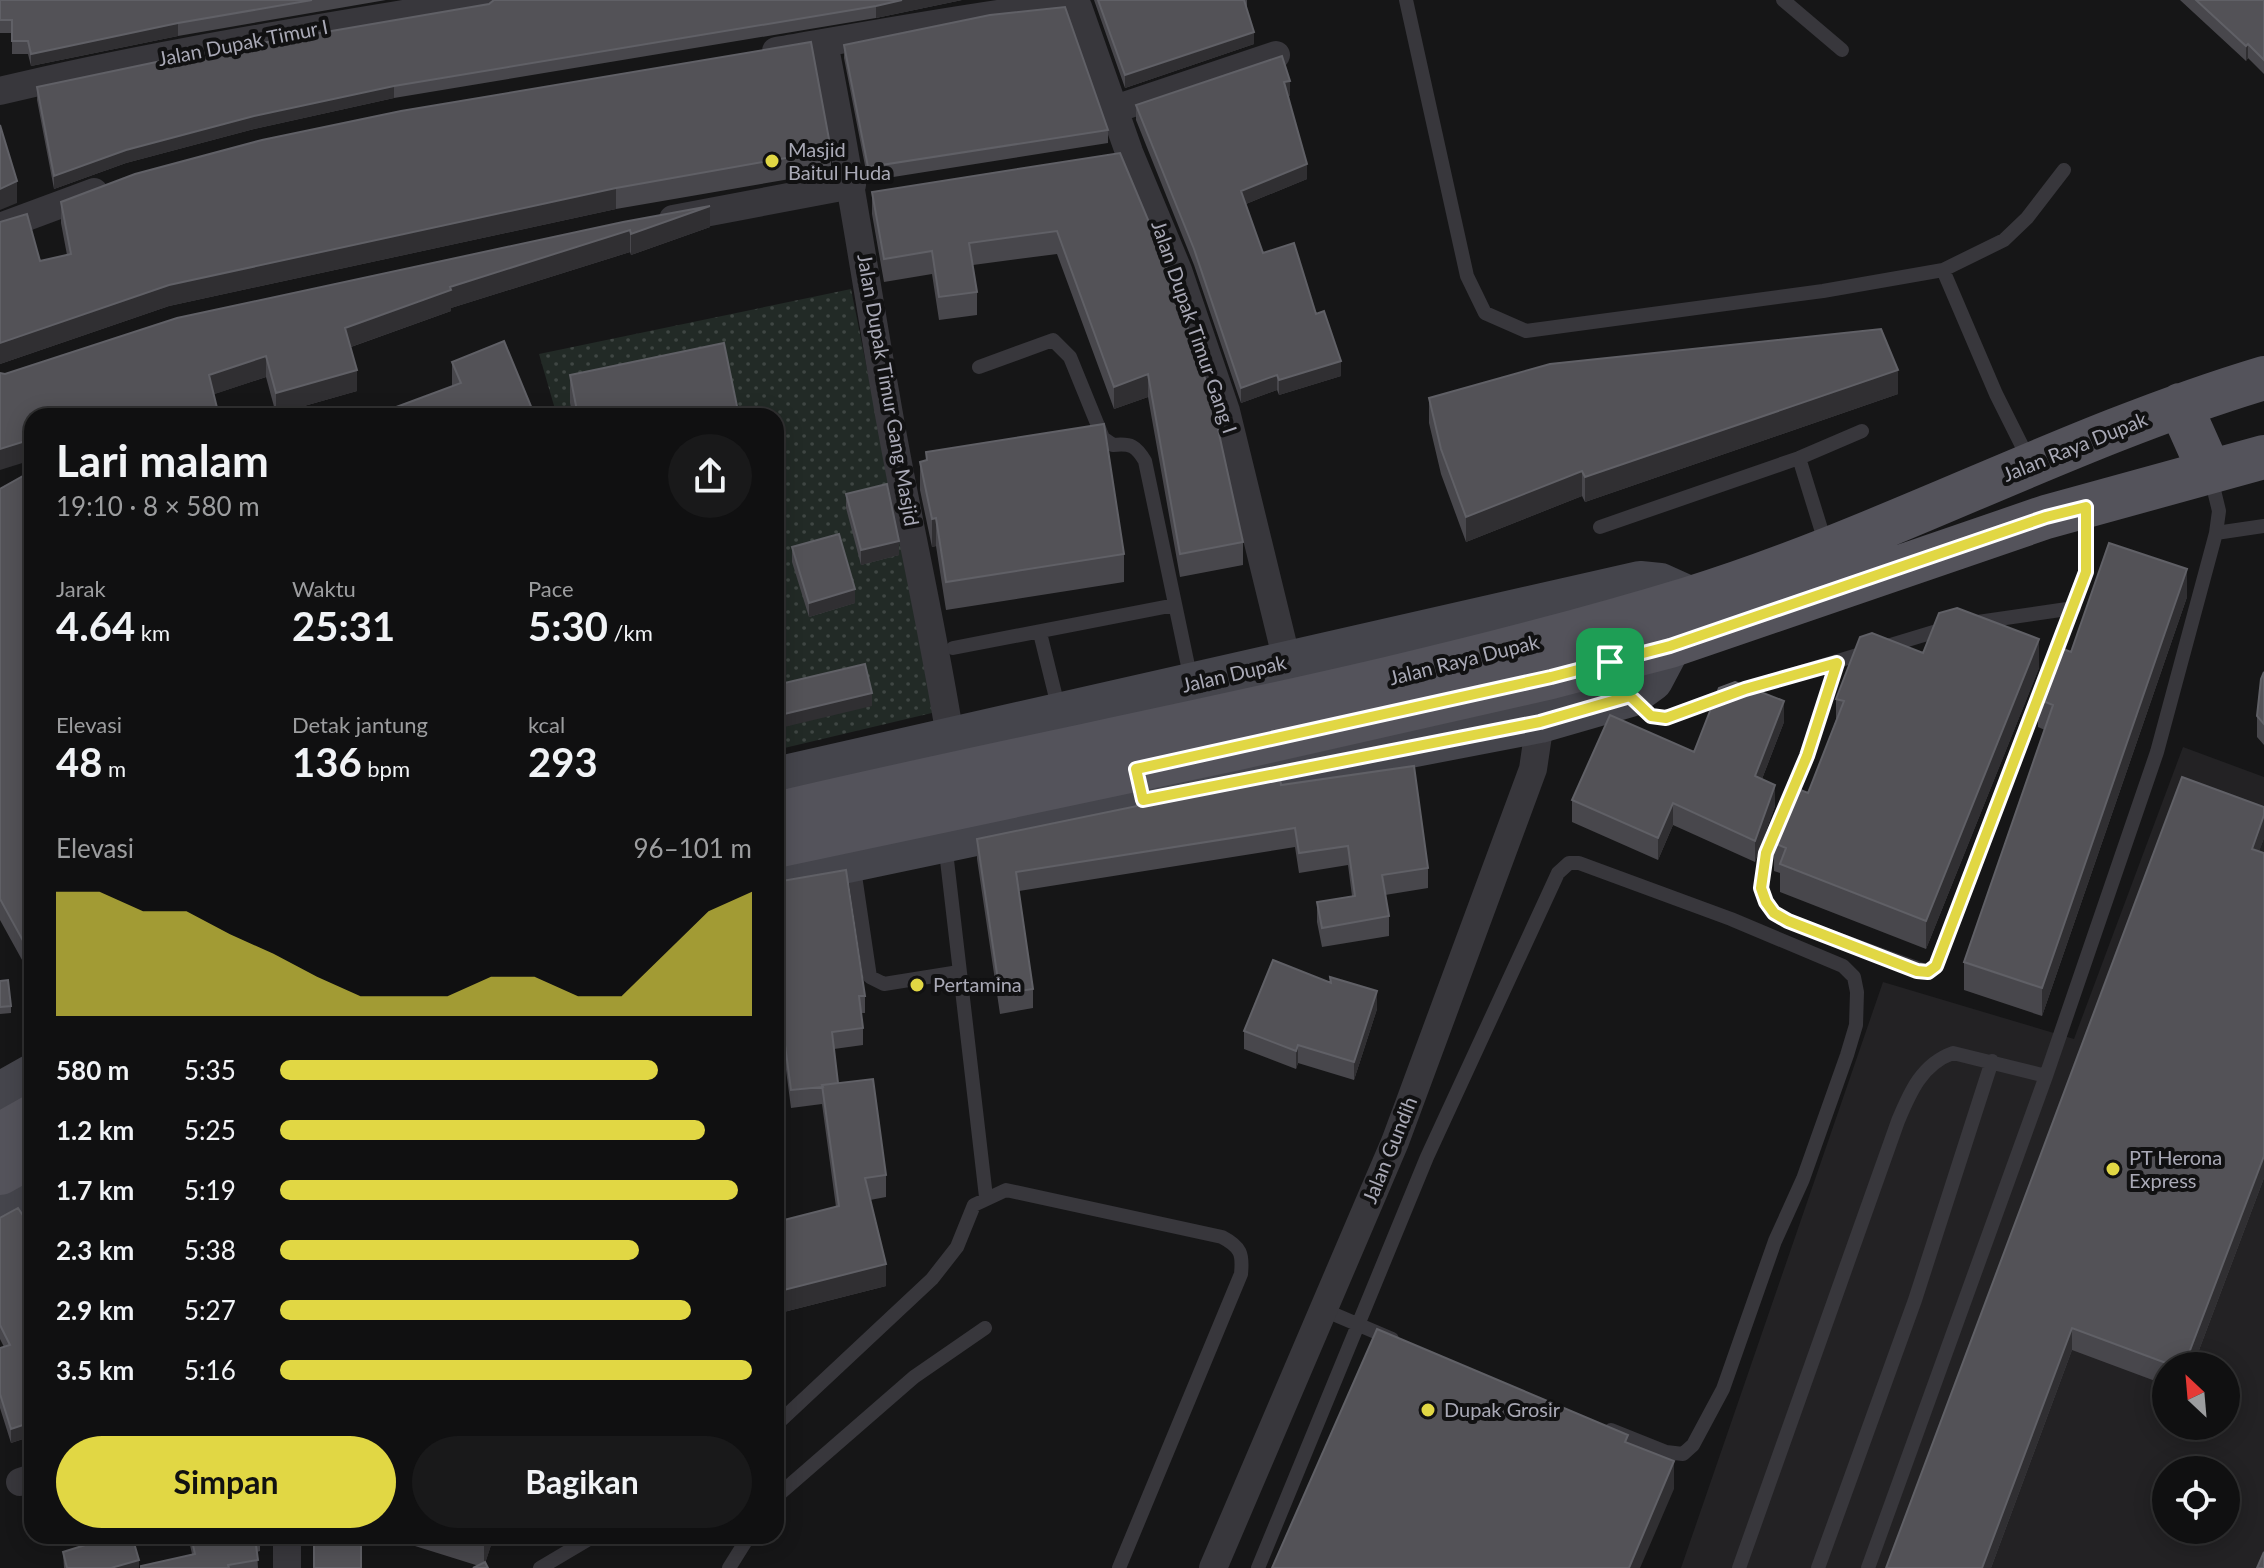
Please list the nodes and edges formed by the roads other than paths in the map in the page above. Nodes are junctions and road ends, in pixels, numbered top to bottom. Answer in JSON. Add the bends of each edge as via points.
{"nodes":[{"id":1,"x":486,"y":0,"type":"edge"},
{"id":2,"x":1406,"y":0,"type":"edge"},
{"id":3,"x":1783,"y":0,"type":"edge"},
{"id":4,"x":824,"y":43,"type":"junction"},
{"id":5,"x":1842,"y":50,"type":"dead end"},
{"id":6,"x":1276,"y":55,"type":"edge"},
{"id":7,"x":750,"y":56,"type":"edge"},
{"id":8,"x":0,"y":91,"type":"edge"},
{"id":9,"x":1115,"y":109,"type":"junction"},
{"id":10,"x":1131,"y":157,"type":"junction"},
{"id":11,"x":1100,"y":162,"type":"edge"},
{"id":12,"x":2064,"y":170,"type":"dead end"},
{"id":13,"x":116,"y":184,"type":"edge"},
{"id":14,"x":853,"y":193,"type":"junction"},
{"id":15,"x":886,"y":196,"type":"edge"},
{"id":16,"x":651,"y":222,"type":"edge"},
{"id":17,"x":0,"y":227,"type":"edge"},
{"id":18,"x":1943,"y":270,"type":"junction"},
{"id":19,"x":979,"y":367,"type":"dead end"},
{"id":20,"x":2264,"y":378,"type":"edge"},
{"id":21,"x":2180,"y":405,"type":"junction"},
{"id":22,"x":1862,"y":431,"type":"dead end"},
{"id":23,"x":2264,"y":457,"type":"edge"},
{"id":24,"x":1799,"y":458,"type":"junction"},
{"id":25,"x":2031,"y":464,"type":"junction"},
{"id":26,"x":2209,"y":470,"type":"junction"},
{"id":27,"x":2086,"y":507,"type":"junction"},
{"id":28,"x":2264,"y":526,"type":"edge"},
{"id":29,"x":1600,"y":527,"type":"dead end"},
{"id":30,"x":2216,"y":533,"type":"junction"},
{"id":31,"x":1828,"y":552,"type":"junction"},
{"id":32,"x":1691,"y":598,"type":"junction"},
{"id":33,"x":1175,"y":605,"type":"junction"},
{"id":34,"x":2074,"y":608,"type":"junction"},
{"id":35,"x":1040,"y":633,"type":"junction"},
{"id":36,"x":1670,"y":646,"type":"junction"},
{"id":37,"x":953,"y":648,"type":"dead end"},
{"id":38,"x":1287,"y":661,"type":"junction"},
{"id":39,"x":1837,"y":663,"type":"junction"},
{"id":40,"x":1192,"y":685,"type":"junction"},
{"id":41,"x":1630,"y":696,"type":"junction"},
{"id":42,"x":1059,"y":712,"type":"junction"},
{"id":43,"x":1540,"y":722,"type":"junction"},
{"id":44,"x":950,"y":737,"type":"junction"},
{"id":45,"x":784,"y":776,"type":"edge"},
{"id":46,"x":1140,"y":785,"type":"junction"},
{"id":47,"x":784,"y":812,"type":"edge"},
{"id":48,"x":945,"y":843,"type":"junction"},
{"id":49,"x":784,"y":845,"type":"edge"},
{"id":50,"x":853,"y":859,"type":"junction"},
{"id":51,"x":784,"y":875,"type":"edge"},
{"id":52,"x":959,"y":972,"type":"junction"},
{"id":53,"x":1992,"y":1061,"type":"junction"},
{"id":54,"x":2046,"y":1076,"type":"junction"},
{"id":55,"x":24,"y":1080,"type":"edge"},
{"id":56,"x":0,"y":1093,"type":"edge"},
{"id":57,"x":24,"y":1122,"type":"edge"},
{"id":58,"x":0,"y":1135,"type":"edge"},
{"id":59,"x":24,"y":1160,"type":"edge"},
{"id":60,"x":0,"y":1173,"type":"edge"},
{"id":61,"x":24,"y":1192,"type":"edge"},
{"id":62,"x":986,"y":1197,"type":"junction"},
{"id":63,"x":0,"y":1205,"type":"edge"},
{"id":64,"x":1324,"y":1310,"type":"junction"},
{"id":65,"x":1359,"y":1324,"type":"junction"},
{"id":66,"x":985,"y":1328,"type":"dead end"},
{"id":67,"x":1402,"y":1343,"type":"edge"},
{"id":68,"x":784,"y":1418,"type":"edge"},
{"id":69,"x":1602,"y":1426,"type":"edge"},
{"id":70,"x":784,"y":1490,"type":"edge"},
{"id":71,"x":287,"y":1544,"type":"edge"},
{"id":72,"x":580,"y":1544,"type":"edge"},
{"id":73,"x":744,"y":1544,"type":"edge"},
{"id":74,"x":287,"y":1568,"type":"edge"},
{"id":75,"x":540,"y":1568,"type":"edge"},
{"id":76,"x":729,"y":1568,"type":"edge"},
{"id":77,"x":1119,"y":1568,"type":"edge"},
{"id":78,"x":1213,"y":1568,"type":"edge"},
{"id":79,"x":1258,"y":1568,"type":"edge"},
{"id":80,"x":1739,"y":1568,"type":"edge"},
{"id":81,"x":1818,"y":1568,"type":"edge"},
{"id":82,"x":1868,"y":1568,"type":"edge"}],
"edges":[{"from":1,"to":8,"type":"street","name":"Jalan Dupak Timur I","via":[[231,43]]},
{"from":2,"to":18,"type":"lane","via":[[1467,276],[1485,313],[1526,331]]},
{"from":3,"to":5,"type":"lane"},
{"from":4,"to":7,"type":"street"},
{"from":4,"to":9,"type":"street","name":"Jalan Dupak Timur Gang I","via":[[987,12],[1071,3],[1089,32]]},
{"from":4,"to":14,"type":"street","name":"Jalan Dupak Timur Gang Masjid"},
{"from":6,"to":9,"type":"street"},
{"from":9,"to":10,"type":"street","name":"Jalan Dupak Timur Gang I"},
{"from":10,"to":11,"type":"street"},
{"from":10,"to":38,"type":"street","name":"Jalan Dupak Timur Gang I","via":[[1178,270],[1226,411]]},
{"from":12,"to":18,"type":"lane","via":[[2004,240]]},
{"from":13,"to":17,"type":"street"},
{"from":14,"to":15,"type":"street"},
{"from":14,"to":16,"type":"street"},
{"from":14,"to":44,"type":"street","name":"Jalan Dupak Timur Gang Masjid"},
{"from":18,"to":25,"type":"lane"},
{"from":19,"to":33,"type":"lane","via":[[1053,340],[1063,347],[1103,438],[1113,445],[1129,443],[1145,461]]},
{"from":20,"to":21,"type":"main road","name":"Jalan Raya Dupak"},
{"from":21,"to":25,"type":"main road","name":"Jalan Raya Dupak"},
{"from":21,"to":26,"type":"main road"},
{"from":22,"to":24,"type":"lane"},
{"from":23,"to":26,"type":"main road","name":"Jalan Raya Dupak"},
{"from":24,"to":29,"type":"lane"},
{"from":24,"to":31,"type":"lane"},
{"from":25,"to":31,"type":"main road","name":"Jalan Raya Dupak"},
{"from":26,"to":27,"type":"main road","name":"Jalan Raya Dupak"},
{"from":26,"to":30,"type":"lane","via":[[2219,511]]},
{"from":27,"to":34,"type":"lane","via":[[2086,572]]},
{"from":27,"to":36,"type":"main road","name":"Jalan Raya Dupak"},
{"from":28,"to":30,"type":"lane"},
{"from":30,"to":54,"type":"lane","via":[[2157,752]]},
{"from":31,"to":32,"type":"main road","name":"Jalan Raya Dupak"},
{"from":32,"to":38,"type":"main road","name":"Jalan Dupak","via":[[1660,584],[1640,582]]},
{"from":32,"to":47,"type":"main road","name":"Jalan Raya Dupak","via":[[1532,644],[1323,694]]},
{"from":33,"to":35,"type":"lane"},
{"from":33,"to":40,"type":"lane"},
{"from":34,"to":39,"type":"lane","via":[[1954,626]]},
{"from":34,"to":39,"type":"lane","via":[[1936,966],[1928,972],[1788,921],[1774,913],[1761,888],[1766,853],[1807,756]]},
{"from":35,"to":37,"type":"lane"},
{"from":35,"to":42,"type":"lane"},
{"from":36,"to":41,"type":"main road","via":[[1652,680]]},
{"from":36,"to":46,"type":"main road","name":"Jalan Raya Dupak"},
{"from":38,"to":40,"type":"main road","name":"Jalan Dupak"},
{"from":39,"to":41,"type":"lane","via":[[1666,718],[1651,716]]},
{"from":40,"to":42,"type":"main road","name":"Jalan Dupak"},
{"from":41,"to":43,"type":"main road"},
{"from":42,"to":44,"type":"main road","name":"Jalan Dupak"},
{"from":43,"to":46,"type":"main road"},
{"from":43,"to":64,"type":"street","name":"Jalan Gundih","via":[[1533,769],[1395,1142]]},
{"from":44,"to":45,"type":"main road","name":"Jalan Dupak"},
{"from":46,"to":48,"type":"main road"},
{"from":46,"to":49,"type":"main road","name":"Jalan Raya Dupak"},
{"from":48,"to":50,"type":"main road"},
{"from":48,"to":52,"type":"lane"},
{"from":50,"to":51,"type":"main road"},
{"from":50,"to":52,"type":"lane","via":[[870,977],[884,984]]},
{"from":52,"to":62,"type":"lane"},
{"from":53,"to":54,"type":"lane"},
{"from":53,"to":80,"type":"lane","via":[[1953,1053],[1940,1058],[1908,1099]]},
{"from":53,"to":81,"type":"lane","via":[[1915,1300]]},
{"from":54,"to":82,"type":"lane"},
{"from":55,"to":56,"type":"main road"},
{"from":57,"to":58,"type":"main road"},
{"from":59,"to":60,"type":"main road"},
{"from":61,"to":63,"type":"main road"},
{"from":62,"to":68,"type":"lane","via":[[974,1205],[957,1247],[932,1279]]},
{"from":62,"to":77,"type":"lane","via":[[1006,1190],[1222,1237],[1237,1245],[1243,1257],[1241,1274]]},
{"from":64,"to":65,"type":"lane"},
{"from":64,"to":78,"type":"street","name":"Jalan Gundih"},
{"from":65,"to":67,"type":"lane"},
{"from":65,"to":69,"type":"lane","via":[[1427,1157],[1563,866],[1588,866],[1843,966],[1854,977],[1856,1025],[1718,1399],[1683,1454]]},
{"from":65,"to":79,"type":"lane"},
{"from":66,"to":70,"type":"lane","via":[[914,1377]]},
{"from":71,"to":74,"type":"street"},
{"from":72,"to":75,"type":"lane"},
{"from":73,"to":76,"type":"lane"}]}
